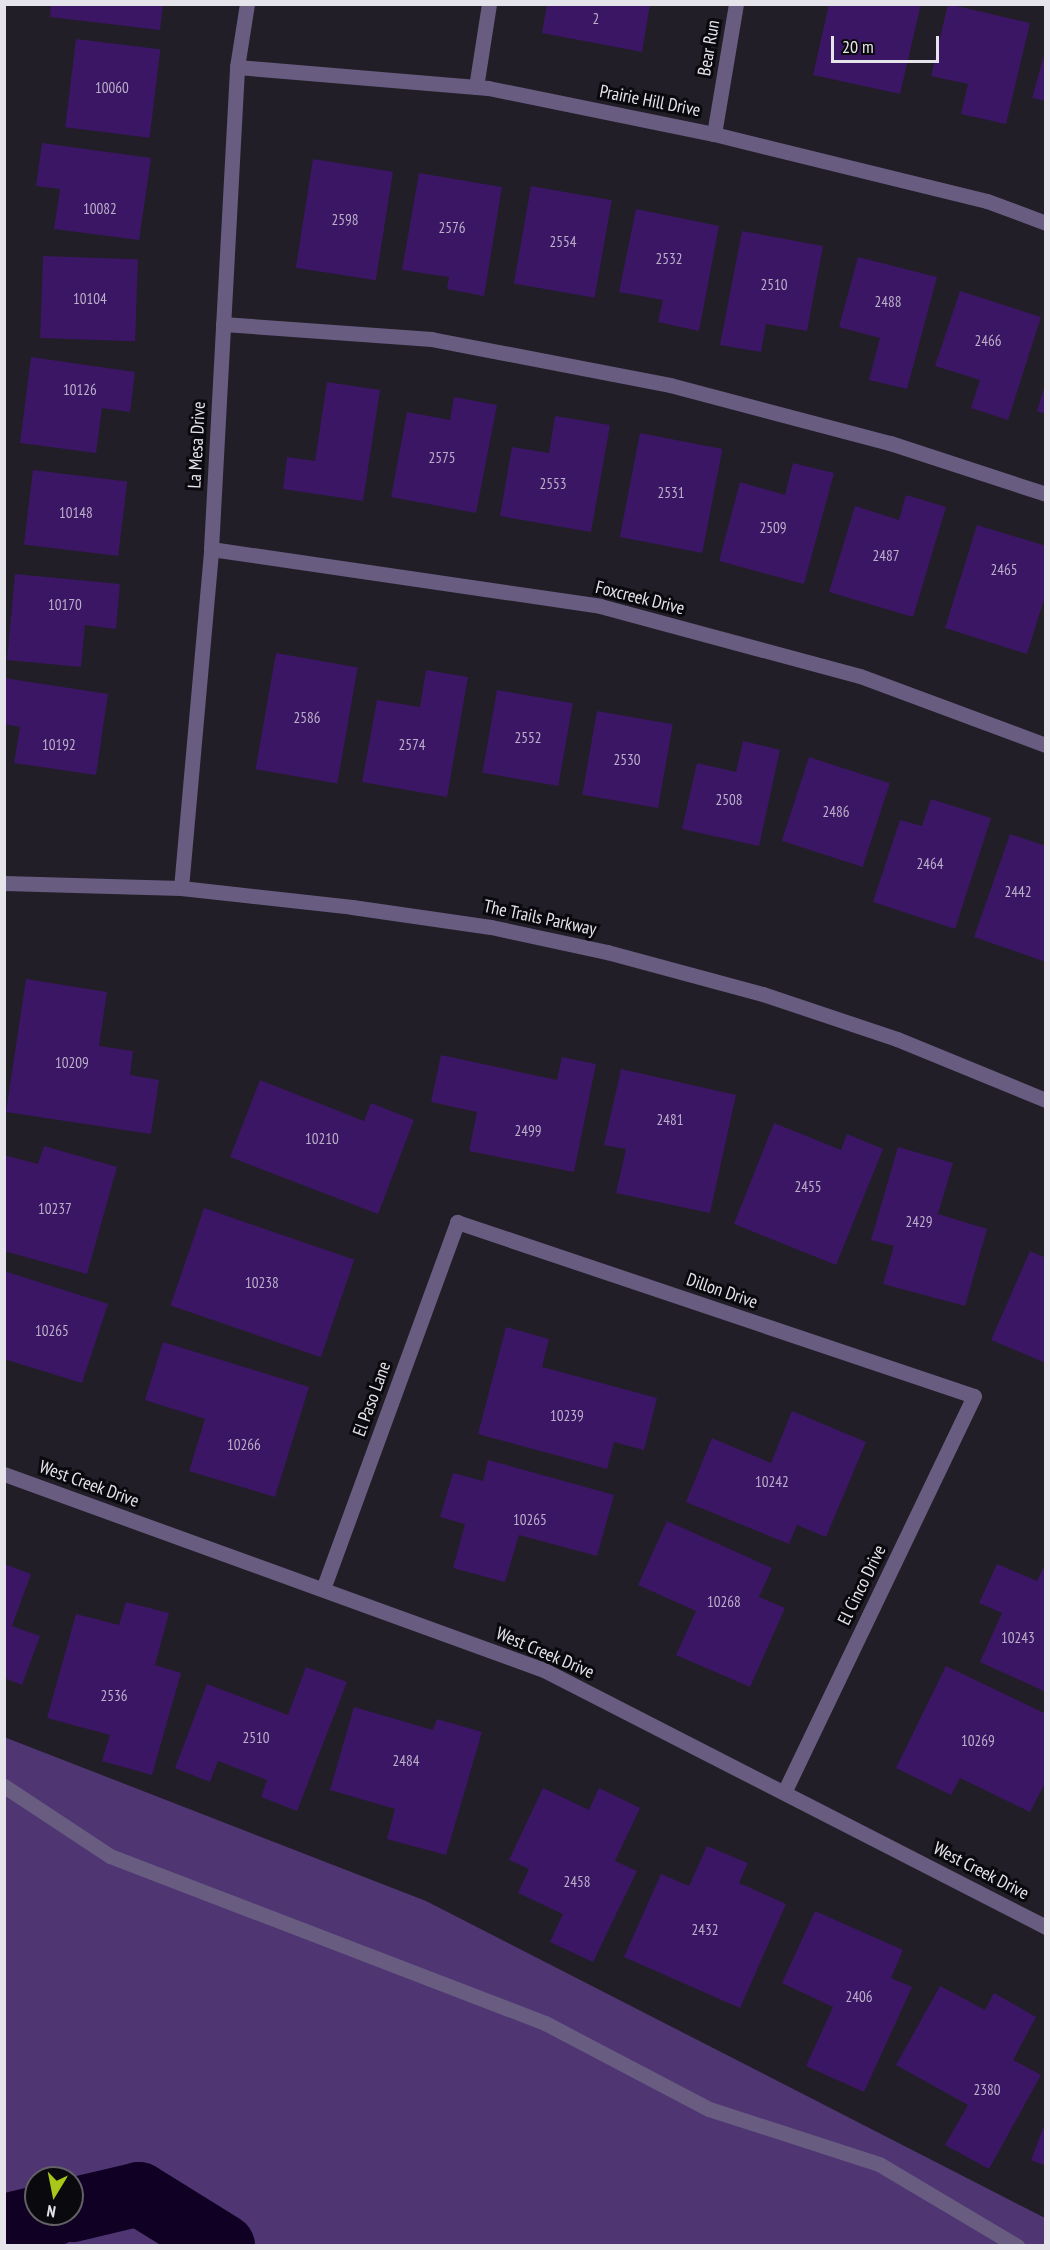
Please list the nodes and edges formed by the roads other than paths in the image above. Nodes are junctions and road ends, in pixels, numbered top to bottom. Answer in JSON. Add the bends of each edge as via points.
{"nodes":[{"id":1,"x":247,"y":4,"type":"edge"},
{"id":2,"x":489,"y":4,"type":"edge"},
{"id":3,"x":736,"y":4,"type":"edge"},
{"id":4,"x":237,"y":67,"type":"junction"},
{"id":5,"x":476,"y":87,"type":"junction"},
{"id":6,"x":714,"y":134,"type":"junction"},
{"id":7,"x":1046,"y":224,"type":"edge"},
{"id":8,"x":223,"y":324,"type":"junction"},
{"id":9,"x":1046,"y":494,"type":"edge"},
{"id":10,"x":212,"y":549,"type":"junction"},
{"id":11,"x":1046,"y":745,"type":"edge"},
{"id":12,"x":4,"y":883,"type":"edge"},
{"id":13,"x":182,"y":888,"type":"junction"},
{"id":14,"x":1046,"y":1100,"type":"edge"},
{"id":15,"x":457,"y":1222,"type":"joint"},
{"id":16,"x":974,"y":1396,"type":"joint"},
{"id":17,"x":4,"y":1474,"type":"edge"},
{"id":18,"x":323,"y":1589,"type":"junction"},
{"id":19,"x":4,"y":1786,"type":"edge"},
{"id":20,"x":785,"y":1791,"type":"junction"},
{"id":21,"x":1046,"y":1927,"type":"edge"},
{"id":22,"x":1017,"y":2246,"type":"edge"}],
"edges":[{"from":1,"to":4,"type":"street","name":"La Mesa Drive"},
{"from":2,"to":5,"type":"street"},
{"from":3,"to":6,"type":"street","name":"Bear Run"},
{"from":4,"to":5,"type":"street","name":"Prairie Hill Drive"},
{"from":4,"to":8,"type":"street","name":"La Mesa Drive"},
{"from":5,"to":6,"type":"street","name":"Prairie Hill Drive"},
{"from":6,"to":7,"type":"street","name":"Prairie Hill Drive","via":[[987,201]]},
{"from":8,"to":9,"type":"street","via":[[431,339],[670,385],[890,443]]},
{"from":8,"to":10,"type":"street","name":"La Mesa Drive"},
{"from":10,"to":11,"type":"street","name":"Foxcreek Drive","via":[[600,606],[860,676]]},
{"from":10,"to":13,"type":"street","name":"La Mesa Drive"},
{"from":12,"to":13,"type":"street","name":"The Trails Parkway"},
{"from":13,"to":14,"type":"street","name":"The Trails Parkway","via":[[480,925],[607,952],[763,994],[874,1031]]},
{"from":15,"to":16,"type":"street","name":"Dillon Drive"},
{"from":15,"to":18,"type":"street","name":"El Paso Lane"},
{"from":16,"to":20,"type":"street","name":"El Cinco Drive"},
{"from":17,"to":18,"type":"street","name":"West Creek Drive"},
{"from":18,"to":20,"type":"street","name":"West Creek Drive","via":[[544,1671]]},
{"from":19,"to":22,"type":"street","via":[[110,1857],[545,2024],[709,2109],[879,2164]]},
{"from":20,"to":21,"type":"street","name":"West Creek Drive"}]}
